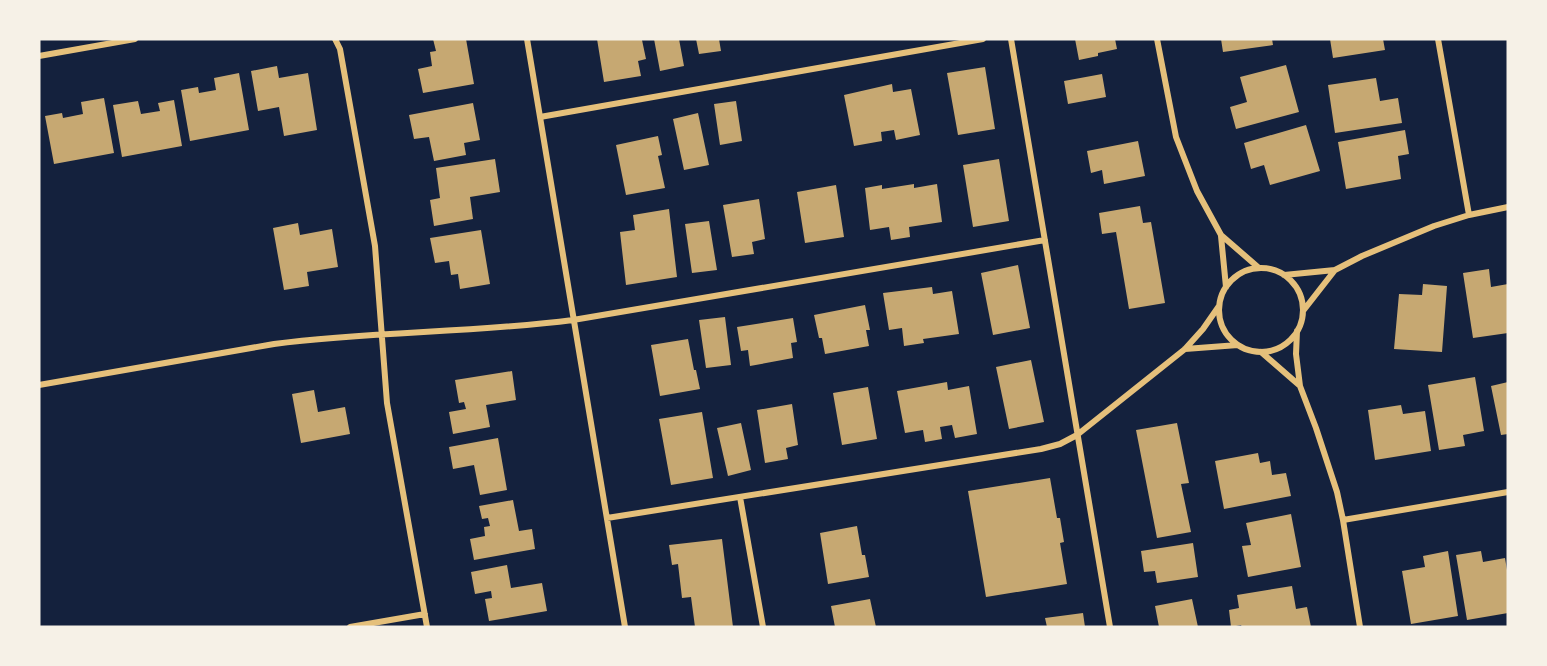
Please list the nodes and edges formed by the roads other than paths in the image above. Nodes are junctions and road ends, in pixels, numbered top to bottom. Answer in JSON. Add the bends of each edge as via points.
{"nodes":[{"id":1,"x":135,"y":39,"type":"edge"},
{"id":2,"x":335,"y":39,"type":"edge"},
{"id":3,"x":527,"y":39,"type":"edge"},
{"id":4,"x":983,"y":39,"type":"edge"},
{"id":5,"x":1011,"y":39,"type":"edge"},
{"id":6,"x":1157,"y":39,"type":"edge"},
{"id":7,"x":1438,"y":39,"type":"edge"},
{"id":8,"x":39,"y":56,"type":"edge"},
{"id":9,"x":540,"y":117,"type":"junction"},
{"id":10,"x":1508,"y":207,"type":"edge"},
{"id":11,"x":1469,"y":215,"type":"junction"},
{"id":12,"x":1221,"y":235,"type":"junction"},
{"id":13,"x":1044,"y":240,"type":"junction"},
{"id":14,"x":1259,"y":268,"type":"junction"},
{"id":15,"x":1335,"y":270,"type":"junction"},
{"id":16,"x":1284,"y":275,"type":"junction"},
{"id":17,"x":1226,"y":287,"type":"junction"},
{"id":18,"x":1219,"y":306,"type":"junction"},
{"id":19,"x":1303,"y":311,"type":"junction"},
{"id":20,"x":573,"y":320,"type":"junction"},
{"id":21,"x":1297,"y":331,"type":"junction"},
{"id":22,"x":383,"y":334,"type":"junction"},
{"id":23,"x":1238,"y":345,"type":"junction"},
{"id":24,"x":1185,"y":348,"type":"junction"},
{"id":25,"x":1261,"y":352,"type":"junction"},
{"id":26,"x":39,"y":384,"type":"edge"},
{"id":27,"x":1300,"y":386,"type":"junction"},
{"id":28,"x":1077,"y":435,"type":"junction"},
{"id":29,"x":1508,"y":492,"type":"edge"},
{"id":30,"x":740,"y":496,"type":"junction"},
{"id":31,"x":607,"y":518,"type":"junction"},
{"id":32,"x":1343,"y":520,"type":"junction"},
{"id":33,"x":425,"y":614,"type":"junction"},
{"id":34,"x":350,"y":627,"type":"edge"},
{"id":35,"x":427,"y":627,"type":"edge"},
{"id":36,"x":625,"y":627,"type":"edge"},
{"id":37,"x":763,"y":627,"type":"edge"},
{"id":38,"x":1110,"y":627,"type":"edge"},
{"id":39,"x":1360,"y":627,"type":"edge"}],
"edges":[{"from":1,"to":8,"type":"street"},
{"from":2,"to":22,"type":"street","via":[[340,49],[375,246]]},
{"from":3,"to":9,"type":"street"},
{"from":4,"to":9,"type":"street"},
{"from":5,"to":13,"type":"street"},
{"from":6,"to":12,"type":"street","via":[[1176,137],[1197,191]]},
{"from":7,"to":11,"type":"street"},
{"from":9,"to":20,"type":"street"},
{"from":10,"to":11,"type":"street"},
{"from":11,"to":15,"type":"street","via":[[1396,240]]},
{"from":12,"to":14,"type":"street"},
{"from":12,"to":17,"type":"street"},
{"from":13,"to":20,"type":"street"},
{"from":13,"to":28,"type":"street"},
{"from":14,"to":16,"type":"street"},
{"from":14,"to":17,"type":"street","via":[[1240,274]]},
{"from":15,"to":16,"type":"street"},
{"from":15,"to":19,"type":"street"},
{"from":16,"to":19,"type":"street","via":[[1300,295]]},
{"from":17,"to":18,"type":"street"},
{"from":18,"to":23,"type":"street","via":[[1222,325]]},
{"from":18,"to":24,"type":"street"},
{"from":19,"to":21,"type":"street"},
{"from":20,"to":22,"type":"street"},
{"from":20,"to":31,"type":"street"},
{"from":21,"to":25,"type":"street","via":[[1282,346]]},
{"from":21,"to":27,"type":"street"},
{"from":22,"to":26,"type":"street","via":[[273,344]]},
{"from":22,"to":33,"type":"street","via":[[387,403]]},
{"from":23,"to":24,"type":"street"},
{"from":23,"to":25,"type":"street"},
{"from":24,"to":28,"type":"street"},
{"from":25,"to":27,"type":"street"},
{"from":27,"to":32,"type":"street","via":[[1327,459]]},
{"from":28,"to":30,"type":"street","via":[[1041,449]]},
{"from":28,"to":38,"type":"street"},
{"from":29,"to":32,"type":"street"},
{"from":30,"to":31,"type":"street"},
{"from":30,"to":37,"type":"street"},
{"from":31,"to":36,"type":"street"},
{"from":32,"to":39,"type":"street"},
{"from":33,"to":34,"type":"street"},
{"from":33,"to":35,"type":"street"}]}
